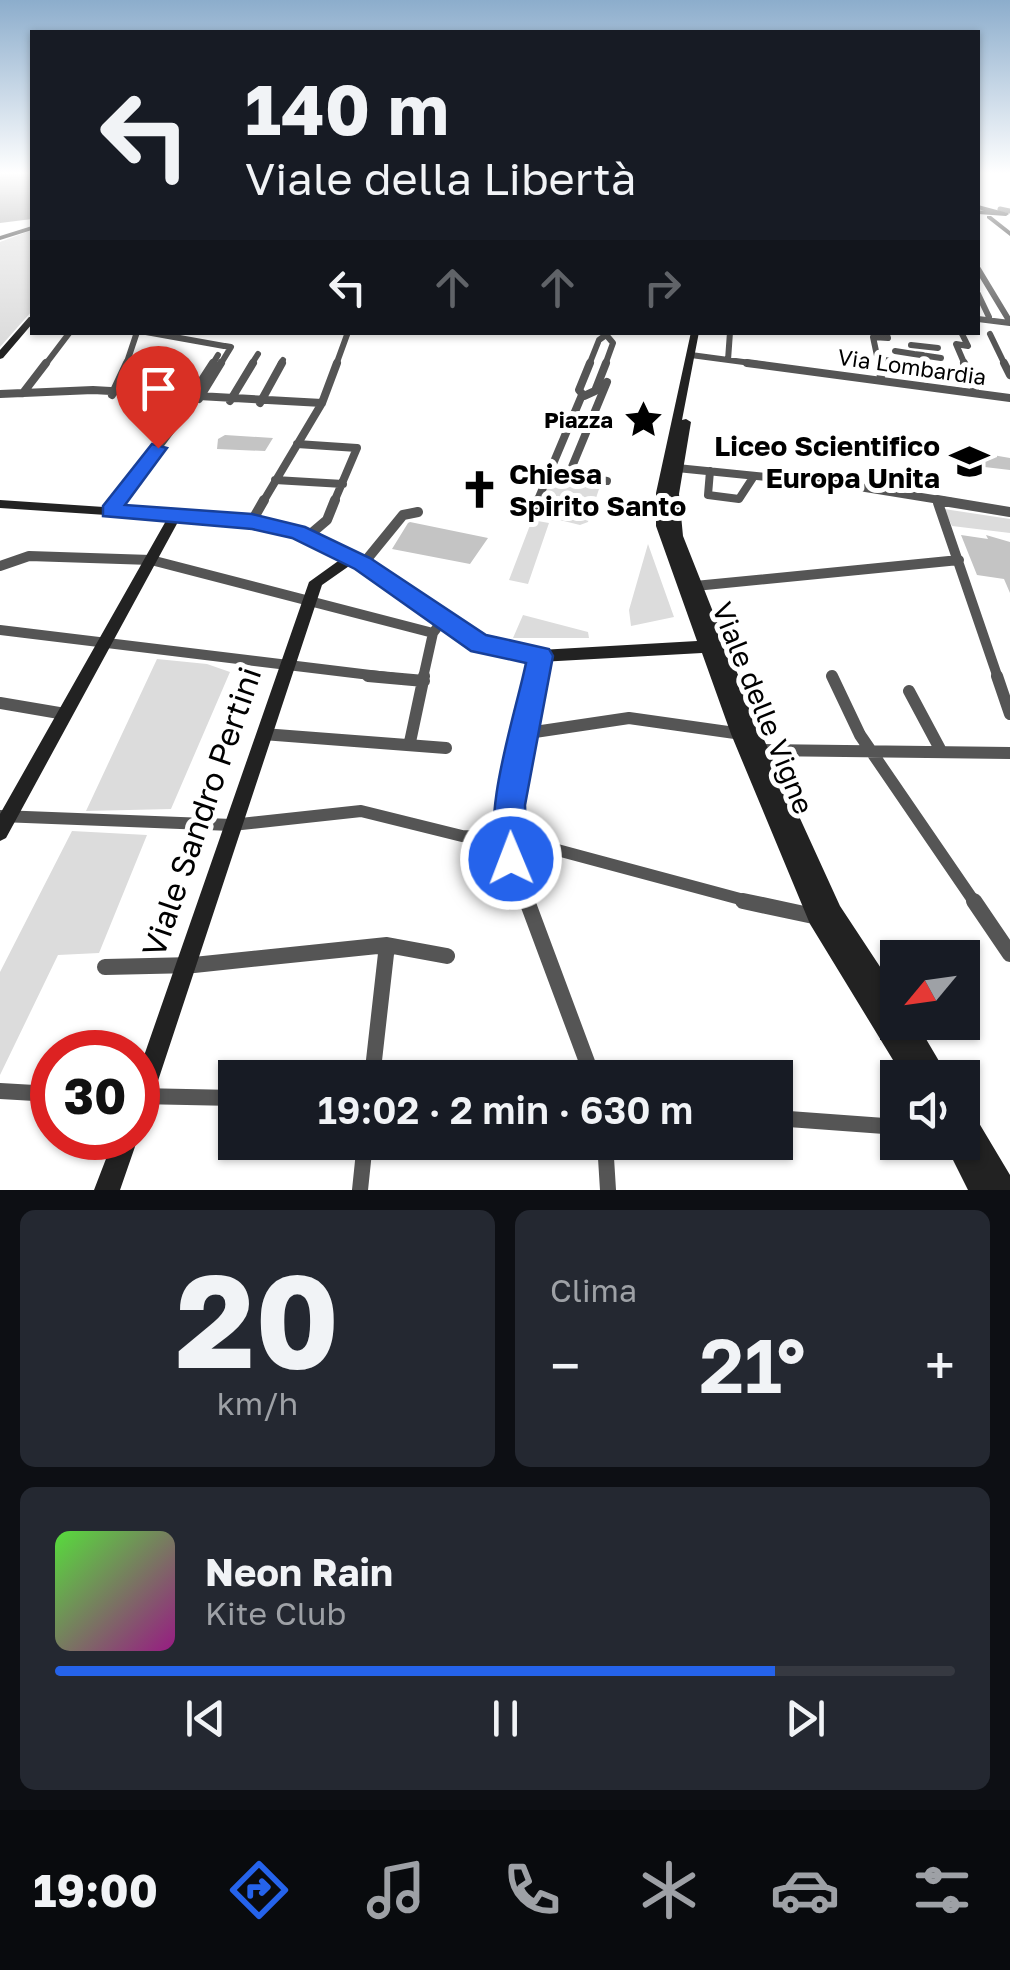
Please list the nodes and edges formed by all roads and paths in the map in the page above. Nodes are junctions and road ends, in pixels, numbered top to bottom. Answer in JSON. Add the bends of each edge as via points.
{"nodes":[{"id":1,"x":30,"y":229,"type":"edge"},
{"id":2,"x":0,"y":238,"type":"edge"},
{"id":3,"x":982,"y":280,"type":"edge"},
{"id":4,"x":980,"y":303,"type":"edge"},
{"id":5,"x":980,"y":317,"type":"edge"},
{"id":6,"x":980,"y":317,"type":"edge"},
{"id":7,"x":989,"y":317,"type":"junction"},
{"id":8,"x":30,"y":321,"type":"edge"},
{"id":9,"x":1009,"y":321,"type":"edge"},
{"id":10,"x":990,"y":334,"type":"dead end"},
{"id":11,"x":68,"y":335,"type":"edge"},
{"id":12,"x":134,"y":335,"type":"edge"},
{"id":13,"x":162,"y":335,"type":"edge"},
{"id":14,"x":347,"y":335,"type":"edge"},
{"id":15,"x":609,"y":335,"type":"edge"},
{"id":16,"x":695,"y":335,"type":"edge"},
{"id":17,"x":703,"y":335,"type":"edge"},
{"id":18,"x":730,"y":335,"type":"edge"},
{"id":19,"x":887,"y":335,"type":"edge"},
{"id":20,"x":962,"y":335,"type":"edge"},
{"id":21,"x":938,"y":348,"type":"dead end"},
{"id":22,"x":895,"y":352,"type":"dead end"},
{"id":23,"x":258,"y":354,"type":"dead end"},
{"id":24,"x":917,"y":354,"type":"junction"},
{"id":25,"x":695,"y":355,"type":"junction"},
{"id":26,"x":0,"y":356,"type":"edge"},
{"id":27,"x":941,"y":358,"type":"dead end"},
{"id":28,"x":878,"y":359,"type":"junction"},
{"id":29,"x":283,"y":360,"type":"dead end"},
{"id":30,"x":728,"y":360,"type":"junction"},
{"id":31,"x":967,"y":372,"type":"junction"},
{"id":32,"x":1010,"y":375,"type":"edge"},
{"id":33,"x":882,"y":380,"type":"junction"},
{"id":34,"x":608,"y":382,"type":"dead end"},
{"id":35,"x":113,"y":392,"type":"junction"},
{"id":36,"x":976,"y":393,"type":"junction"},
{"id":37,"x":0,"y":394,"type":"edge"},
{"id":38,"x":23,"y":394,"type":"junction"},
{"id":39,"x":581,"y":397,"type":"junction"},
{"id":40,"x":195,"y":398,"type":"junction"},
{"id":41,"x":1010,"y":398,"type":"edge"},
{"id":42,"x":230,"y":400,"type":"junction"},
{"id":43,"x":261,"y":402,"type":"junction"},
{"id":44,"x":598,"y":403,"type":"junction"},
{"id":45,"x":320,"y":405,"type":"junction"},
{"id":46,"x":174,"y":426,"type":"dead end"},
{"id":47,"x":296,"y":444,"type":"junction"},
{"id":48,"x":677,"y":468,"type":"junction"},
{"id":49,"x":551,"y":471,"type":"junction"},
{"id":50,"x":710,"y":471,"type":"junction"},
{"id":51,"x":570,"y":474,"type":"junction"},
{"id":52,"x":754,"y":476,"type":"junction"},
{"id":53,"x":275,"y":480,"type":"junction"},
{"id":54,"x":607,"y":481,"type":"dead end"},
{"id":55,"x":343,"y":484,"type":"junction"},
{"id":56,"x":938,"y":503,"type":"junction"},
{"id":57,"x":0,"y":504,"type":"edge"},
{"id":58,"x":110,"y":511,"type":"junction"},
{"id":59,"x":418,"y":512,"type":"dead end"},
{"id":60,"x":1010,"y":512,"type":"edge"},
{"id":61,"x":532,"y":515,"type":"dead end"},
{"id":62,"x":175,"y":516,"type":"junction"},
{"id":63,"x":252,"y":522,"type":"junction"},
{"id":64,"x":307,"y":536,"type":"junction"},
{"id":65,"x":150,"y":560,"type":"junction"},
{"id":66,"x":959,"y":560,"type":"junction"},
{"id":67,"x":357,"y":561,"type":"junction"},
{"id":68,"x":0,"y":566,"type":"edge"},
{"id":69,"x":694,"y":586,"type":"junction"},
{"id":70,"x":308,"y":604,"type":"junction"},
{"id":71,"x":437,"y":627,"type":"junction"},
{"id":72,"x":0,"y":630,"type":"edge"},
{"id":73,"x":103,"y":646,"type":"junction"},
{"id":74,"x":711,"y":646,"type":"junction"},
{"id":75,"x":540,"y":656,"type":"junction"},
{"id":76,"x":286,"y":668,"type":"junction"},
{"id":77,"x":832,"y":675,"type":"dead end"},
{"id":78,"x":424,"y":681,"type":"junction"},
{"id":79,"x":909,"y":691,"type":"dead end"},
{"id":80,"x":0,"y":703,"type":"edge"},
{"id":81,"x":65,"y":714,"type":"junction"},
{"id":82,"x":1010,"y":714,"type":"edge"},
{"id":83,"x":528,"y":732,"type":"junction"},
{"id":84,"x":263,"y":734,"type":"junction"},
{"id":85,"x":746,"y":734,"type":"junction"},
{"id":86,"x":410,"y":742,"type":"junction"},
{"id":87,"x":446,"y":748,"type":"dead end"},
{"id":88,"x":753,"y":750,"type":"junction"},
{"id":89,"x":940,"y":750,"type":"junction"},
{"id":90,"x":871,"y":752,"type":"junction"},
{"id":91,"x":1010,"y":753,"type":"edge"},
{"id":92,"x":4,"y":816,"type":"edge"},
{"id":93,"x":232,"y":825,"type":"junction"},
{"id":94,"x":0,"y":832,"type":"edge"},
{"id":95,"x":509,"y":837,"type":"junction"},
{"id":96,"x":825,"y":915,"type":"junction"},
{"id":97,"x":387,"y":944,"type":"junction"},
{"id":98,"x":1010,"y":954,"type":"edge"},
{"id":99,"x":447,"y":956,"type":"dead end"},
{"id":100,"x":183,"y":966,"type":"junction"},
{"id":101,"x":105,"y":968,"type":"dead end"},
{"id":102,"x":880,"y":990,"type":"edge"},
{"id":103,"x":160,"y":1036,"type":"edge"},
{"id":104,"x":374,"y":1060,"type":"edge"},
{"id":105,"x":586,"y":1060,"type":"edge"},
{"id":106,"x":907,"y":1060,"type":"edge"},
{"id":107,"x":0,"y":1092,"type":"edge"},
{"id":108,"x":30,"y":1093,"type":"edge"},
{"id":109,"x":218,"y":1098,"type":"edge"},
{"id":110,"x":160,"y":1099,"type":"edge"},
{"id":111,"x":793,"y":1119,"type":"edge"},
{"id":112,"x":880,"y":1126,"type":"edge"},
{"id":113,"x":980,"y":1153,"type":"edge"},
{"id":114,"x":118,"y":1160,"type":"edge"},
{"id":115,"x":363,"y":1160,"type":"edge"},
{"id":116,"x":606,"y":1160,"type":"edge"},
{"id":117,"x":973,"y":1160,"type":"edge"},
{"id":118,"x":107,"y":1190,"type":"edge"},
{"id":119,"x":360,"y":1190,"type":"edge"},
{"id":120,"x":608,"y":1190,"type":"edge"},
{"id":121,"x":982,"y":1190,"type":"edge"},
{"id":122,"x":1005,"y":1190,"type":"edge"}],
"edges":[{"from":1,"to":2,"type":"street"},
{"from":3,"to":9,"type":"street"},
{"from":4,"to":7,"type":"street"},
{"from":5,"to":9,"type":"street"},
{"from":6,"to":7,"type":"street"},
{"from":7,"to":9,"type":"street"},
{"from":8,"to":26,"type":"street"},
{"from":10,"to":32,"type":"street"},
{"from":11,"to":38,"type":"street"},
{"from":12,"to":35,"type":"street"},
{"from":13,"to":40,"type":"street","via":[[224,346]]},
{"from":14,"to":45,"type":"street"},
{"from":15,"to":39,"type":"street","via":[[599,340]]},
{"from":15,"to":39,"type":"street","via":[[614,343],[595,392]]},
{"from":16,"to":25,"type":"street","name":"Viale delle Vigne"},
{"from":17,"to":25,"type":"street","name":"Viale delle Vigne"},
{"from":18,"to":30,"type":"street"},
{"from":19,"to":28,"type":"street","via":[[874,337]]},
{"from":20,"to":31,"type":"street","via":[[968,346],[956,344]]},
{"from":21,"to":24,"type":"street"},
{"from":22,"to":24,"type":"street"},
{"from":23,"to":42,"type":"street"},
{"from":24,"to":27,"type":"street"},
{"from":24,"to":28,"type":"street"},
{"from":24,"to":31,"type":"street"},
{"from":25,"to":30,"type":"street","name":"Via Lombardia"},
{"from":25,"to":48,"type":"street","name":"Viale delle Vigne"},
{"from":25,"to":74,"type":"street","name":"Viale delle Vigne","via":[[662,494],[662,526]]},
{"from":28,"to":33,"type":"street"},
{"from":29,"to":43,"type":"street"},
{"from":30,"to":33,"type":"street","name":"Via Lombardia"},
{"from":31,"to":36,"type":"street"},
{"from":33,"to":36,"type":"street","name":"Via Lombardia"},
{"from":34,"to":44,"type":"street"},
{"from":35,"to":38,"type":"street"},
{"from":35,"to":40,"type":"street"},
{"from":36,"to":41,"type":"street","name":"Via Lombardia"},
{"from":37,"to":38,"type":"street"},
{"from":39,"to":44,"type":"street"},
{"from":39,"to":49,"type":"street"},
{"from":40,"to":42,"type":"street"},
{"from":42,"to":43,"type":"street"},
{"from":43,"to":45,"type":"street"},
{"from":44,"to":51,"type":"street"},
{"from":45,"to":47,"type":"street"},
{"from":46,"to":58,"type":"street"},
{"from":47,"to":53,"type":"street"},
{"from":47,"to":55,"type":"street","via":[[357,448]]},
{"from":48,"to":50,"type":"street"},
{"from":48,"to":69,"type":"street","name":"Viale delle Vigne","via":[[674,528]]},
{"from":49,"to":51,"type":"street"},
{"from":49,"to":61,"type":"street"},
{"from":50,"to":52,"type":"street"},
{"from":50,"to":52,"type":"street","via":[[708,495],[740,499]]},
{"from":51,"to":54,"type":"street"},
{"from":52,"to":56,"type":"street"},
{"from":53,"to":55,"type":"street"},
{"from":53,"to":63,"type":"street"},
{"from":55,"to":64,"type":"street","via":[[327,520]]},
{"from":56,"to":60,"type":"street"},
{"from":56,"to":66,"type":"street"},
{"from":57,"to":58,"type":"street"},
{"from":58,"to":62,"type":"street"},
{"from":59,"to":67,"type":"street","via":[[403,515]]},
{"from":62,"to":63,"type":"street"},
{"from":62,"to":65,"type":"street"},
{"from":63,"to":64,"type":"street"},
{"from":64,"to":67,"type":"street"},
{"from":65,"to":68,"type":"street","via":[[29,556]]},
{"from":65,"to":70,"type":"street"},
{"from":65,"to":73,"type":"street"},
{"from":66,"to":69,"type":"street"},
{"from":66,"to":82,"type":"street"},
{"from":67,"to":70,"type":"street","name":"Viale Sandro Pertini","via":[[316,582]]},
{"from":67,"to":71,"type":"street"},
{"from":69,"to":74,"type":"street","name":"Viale delle Vigne"},
{"from":70,"to":71,"type":"street"},
{"from":70,"to":76,"type":"street","name":"Viale Sandro Pertini"},
{"from":71,"to":75,"type":"street"},
{"from":71,"to":78,"type":"street"},
{"from":72,"to":73,"type":"street"},
{"from":73,"to":76,"type":"street"},
{"from":73,"to":81,"type":"street"},
{"from":74,"to":75,"type":"street"},
{"from":74,"to":85,"type":"street","name":"Viale delle Vigne"},
{"from":75,"to":83,"type":"street"},
{"from":76,"to":78,"type":"street"},
{"from":76,"to":84,"type":"street","name":"Viale Sandro Pertini"},
{"from":77,"to":90,"type":"street"},
{"from":78,"to":86,"type":"street"},
{"from":79,"to":89,"type":"street"},
{"from":80,"to":81,"type":"street"},
{"from":81,"to":92,"type":"street"},
{"from":83,"to":85,"type":"street","via":[[629,718]]},
{"from":83,"to":95,"type":"street"},
{"from":84,"to":86,"type":"street"},
{"from":84,"to":93,"type":"street","name":"Viale Sandro Pertini"},
{"from":85,"to":88,"type":"street","name":"Viale delle Vigne"},
{"from":86,"to":87,"type":"street"},
{"from":88,"to":90,"type":"street"},
{"from":88,"to":96,"type":"street","name":"Viale delle Vigne"},
{"from":89,"to":90,"type":"street"},
{"from":89,"to":91,"type":"street"},
{"from":90,"to":98,"type":"street"},
{"from":92,"to":93,"type":"street"},
{"from":92,"to":94,"type":"street"},
{"from":93,"to":95,"type":"street","via":[[361,811],[462,836]]},
{"from":93,"to":100,"type":"street","name":"Viale Sandro Pertini"},
{"from":95,"to":96,"type":"street","via":[[692,890]]},
{"from":95,"to":105,"type":"street","via":[[511,859]]},
{"from":96,"to":102,"type":"street","name":"Viale delle Vigne"},
{"from":96,"to":106,"type":"street","name":"Viale delle Vigne"},
{"from":97,"to":99,"type":"street"},
{"from":97,"to":100,"type":"street"},
{"from":97,"to":104,"type":"street"},
{"from":100,"to":101,"type":"street"},
{"from":100,"to":103,"type":"street","name":"Viale Sandro Pertini"},
{"from":107,"to":108,"type":"street"},
{"from":109,"to":110,"type":"street"},
{"from":111,"to":112,"type":"street"},
{"from":113,"to":122,"type":"street"},
{"from":114,"to":118,"type":"street"},
{"from":115,"to":119,"type":"street"},
{"from":116,"to":120,"type":"street"},
{"from":117,"to":121,"type":"street"}]}
